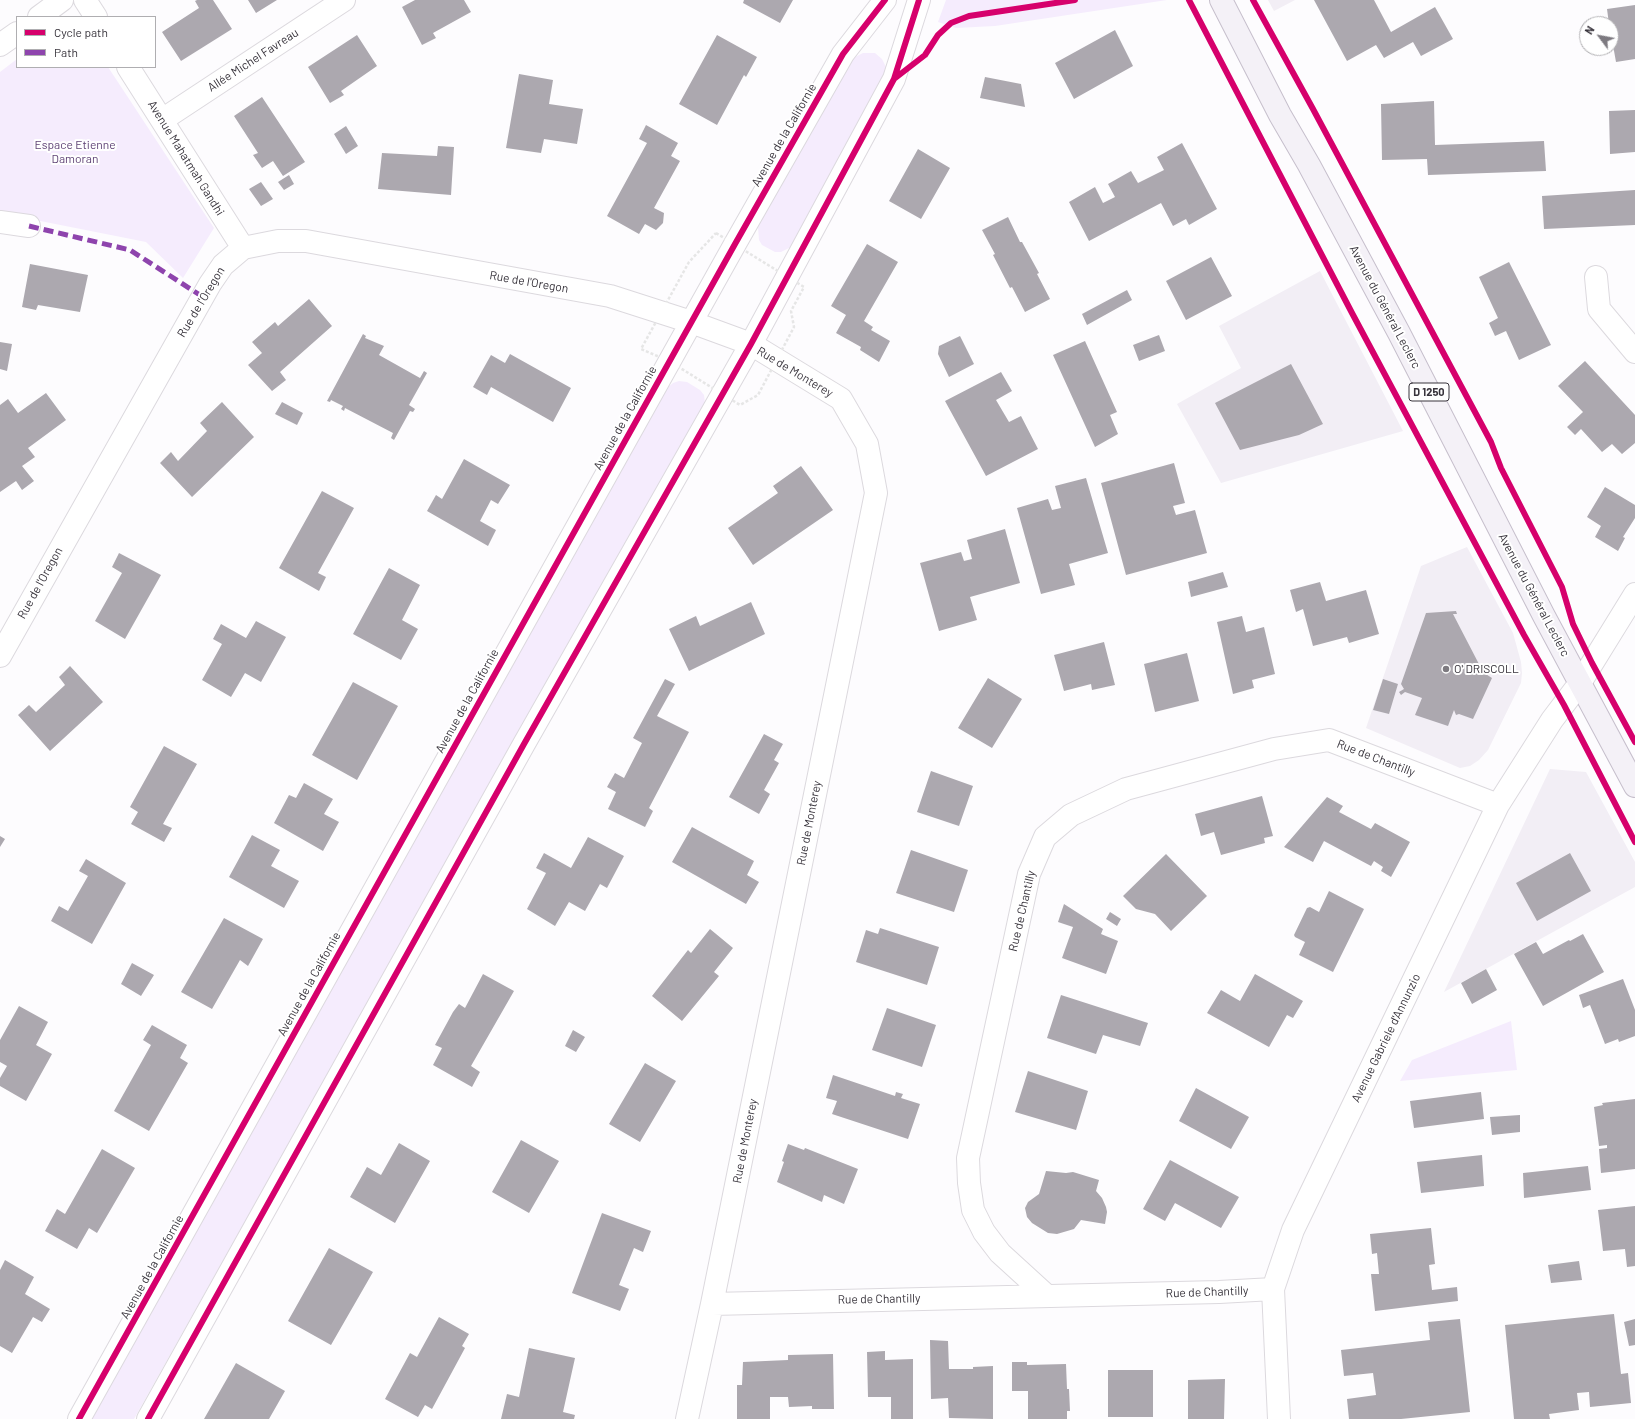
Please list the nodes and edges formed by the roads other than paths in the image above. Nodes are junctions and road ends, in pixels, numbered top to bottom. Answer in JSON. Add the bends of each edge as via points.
{"nodes":[{"id":1,"x":62,"y":0,"type":"edge"},
{"id":2,"x":86,"y":0,"type":"edge"},
{"id":3,"x":344,"y":0,"type":"edge"},
{"id":4,"x":885,"y":0,"type":"edge"},
{"id":5,"x":1221,"y":0,"type":"edge"},
{"id":6,"x":915,"y":2,"type":"edge"},
{"id":7,"x":40,"y":16,"type":"edge"},
{"id":8,"x":95,"y":16,"type":"edge"},
{"id":9,"x":16,"y":34,"type":"edge"},
{"id":10,"x":0,"y":45,"type":"edge"},
{"id":11,"x":129,"y":68,"type":"edge"},
{"id":12,"x":162,"y":120,"type":"junction"},
{"id":13,"x":0,"y":222,"type":"edge"},
{"id":14,"x":29,"y":226,"type":"dead end"},
{"id":15,"x":243,"y":248,"type":"junction"},
{"id":16,"x":1596,"y":277,"type":"dead end"},
{"id":17,"x":691,"y":322,"type":"junction"},
{"id":18,"x":750,"y":344,"type":"junction"},
{"id":19,"x":1635,"y":352,"type":"edge"},
{"id":20,"x":1635,"y":594,"type":"edge"},
{"id":21,"x":0,"y":656,"type":"edge"},
{"id":22,"x":1580,"y":683,"type":"junction"},
{"id":23,"x":1635,"y":786,"type":"edge"},
{"id":24,"x":1498,"y":805,"type":"junction"},
{"id":25,"x":1273,"y":1289,"type":"junction"},
{"id":26,"x":1046,"y":1295,"type":"junction"},
{"id":27,"x":712,"y":1304,"type":"junction"},
{"id":28,"x":79,"y":1419,"type":"edge"},
{"id":29,"x":148,"y":1419,"type":"edge"},
{"id":30,"x":687,"y":1419,"type":"edge"},
{"id":31,"x":1279,"y":1419,"type":"edge"}],
"edges":[{"from":1,"to":7,"type":"street"},
{"from":2,"to":8,"type":"street"},
{"from":3,"to":12,"type":"street","name":"Allée Michel Favreau"},
{"from":4,"to":17,"type":"street","name":"Avenue de la Californie","via":[[843,54]]},
{"from":5,"to":22,"type":"main road","name":"Avenue du Général Leclerc","number":"D 1250","via":[[1280,115],[1399,333]]},
{"from":6,"to":18,"type":"street","via":[[894,79]]},
{"from":9,"to":10,"type":"street"},
{"from":11,"to":12,"type":"street","name":"Avenue Mahatmah Gandhi"},
{"from":12,"to":15,"type":"street","name":"Avenue Mahatmah Gandhi"},
{"from":13,"to":14,"type":"street"},
{"from":15,"to":17,"type":"street","name":"Rue de l'Oregon","via":[[278,241],[306,241],[610,296]]},
{"from":15,"to":21,"type":"street","name":"Rue de l'Oregon","via":[[223,265],[210,284]]},
{"from":16,"to":19,"type":"street","via":[[1599,310]]},
{"from":17,"to":18,"type":"street","name":"Rue de Monterey"},
{"from":17,"to":28,"type":"street","name":"Avenue de la Californie"},
{"from":18,"to":27,"type":"street","name":"Rue de Monterey","via":[[842,400],[867,444],[876,493]]},
{"from":18,"to":29,"type":"street"},
{"from":20,"to":22,"type":"street","name":"Avenue Gabriele d'Annunzio"},
{"from":22,"to":23,"type":"main road","name":"Avenue du Général Leclerc","number":"D 1250"},
{"from":22,"to":24,"type":"street","name":"Avenue Gabriele d'Annunzio","via":[[1552,720]]},
{"from":24,"to":25,"type":"street","name":"Avenue Gabriele d'Annunzio","via":[[1293,1230]]},
{"from":24,"to":26,"type":"street","name":"Rue de Chantilly","via":[[1329,740],[1274,749],[1126,789],[1071,815],[1045,837],[1029,874],[968,1158],[973,1210],[984,1232],[1000,1252]]},
{"from":25,"to":26,"type":"street","name":"Rue de Chantilly"},
{"from":25,"to":31,"type":"street","name":"Avenue Gabriele d'Annunzio"},
{"from":26,"to":27,"type":"street","name":"Rue de Chantilly"},
{"from":27,"to":30,"type":"street","name":"Rue de Monterey"}]}
